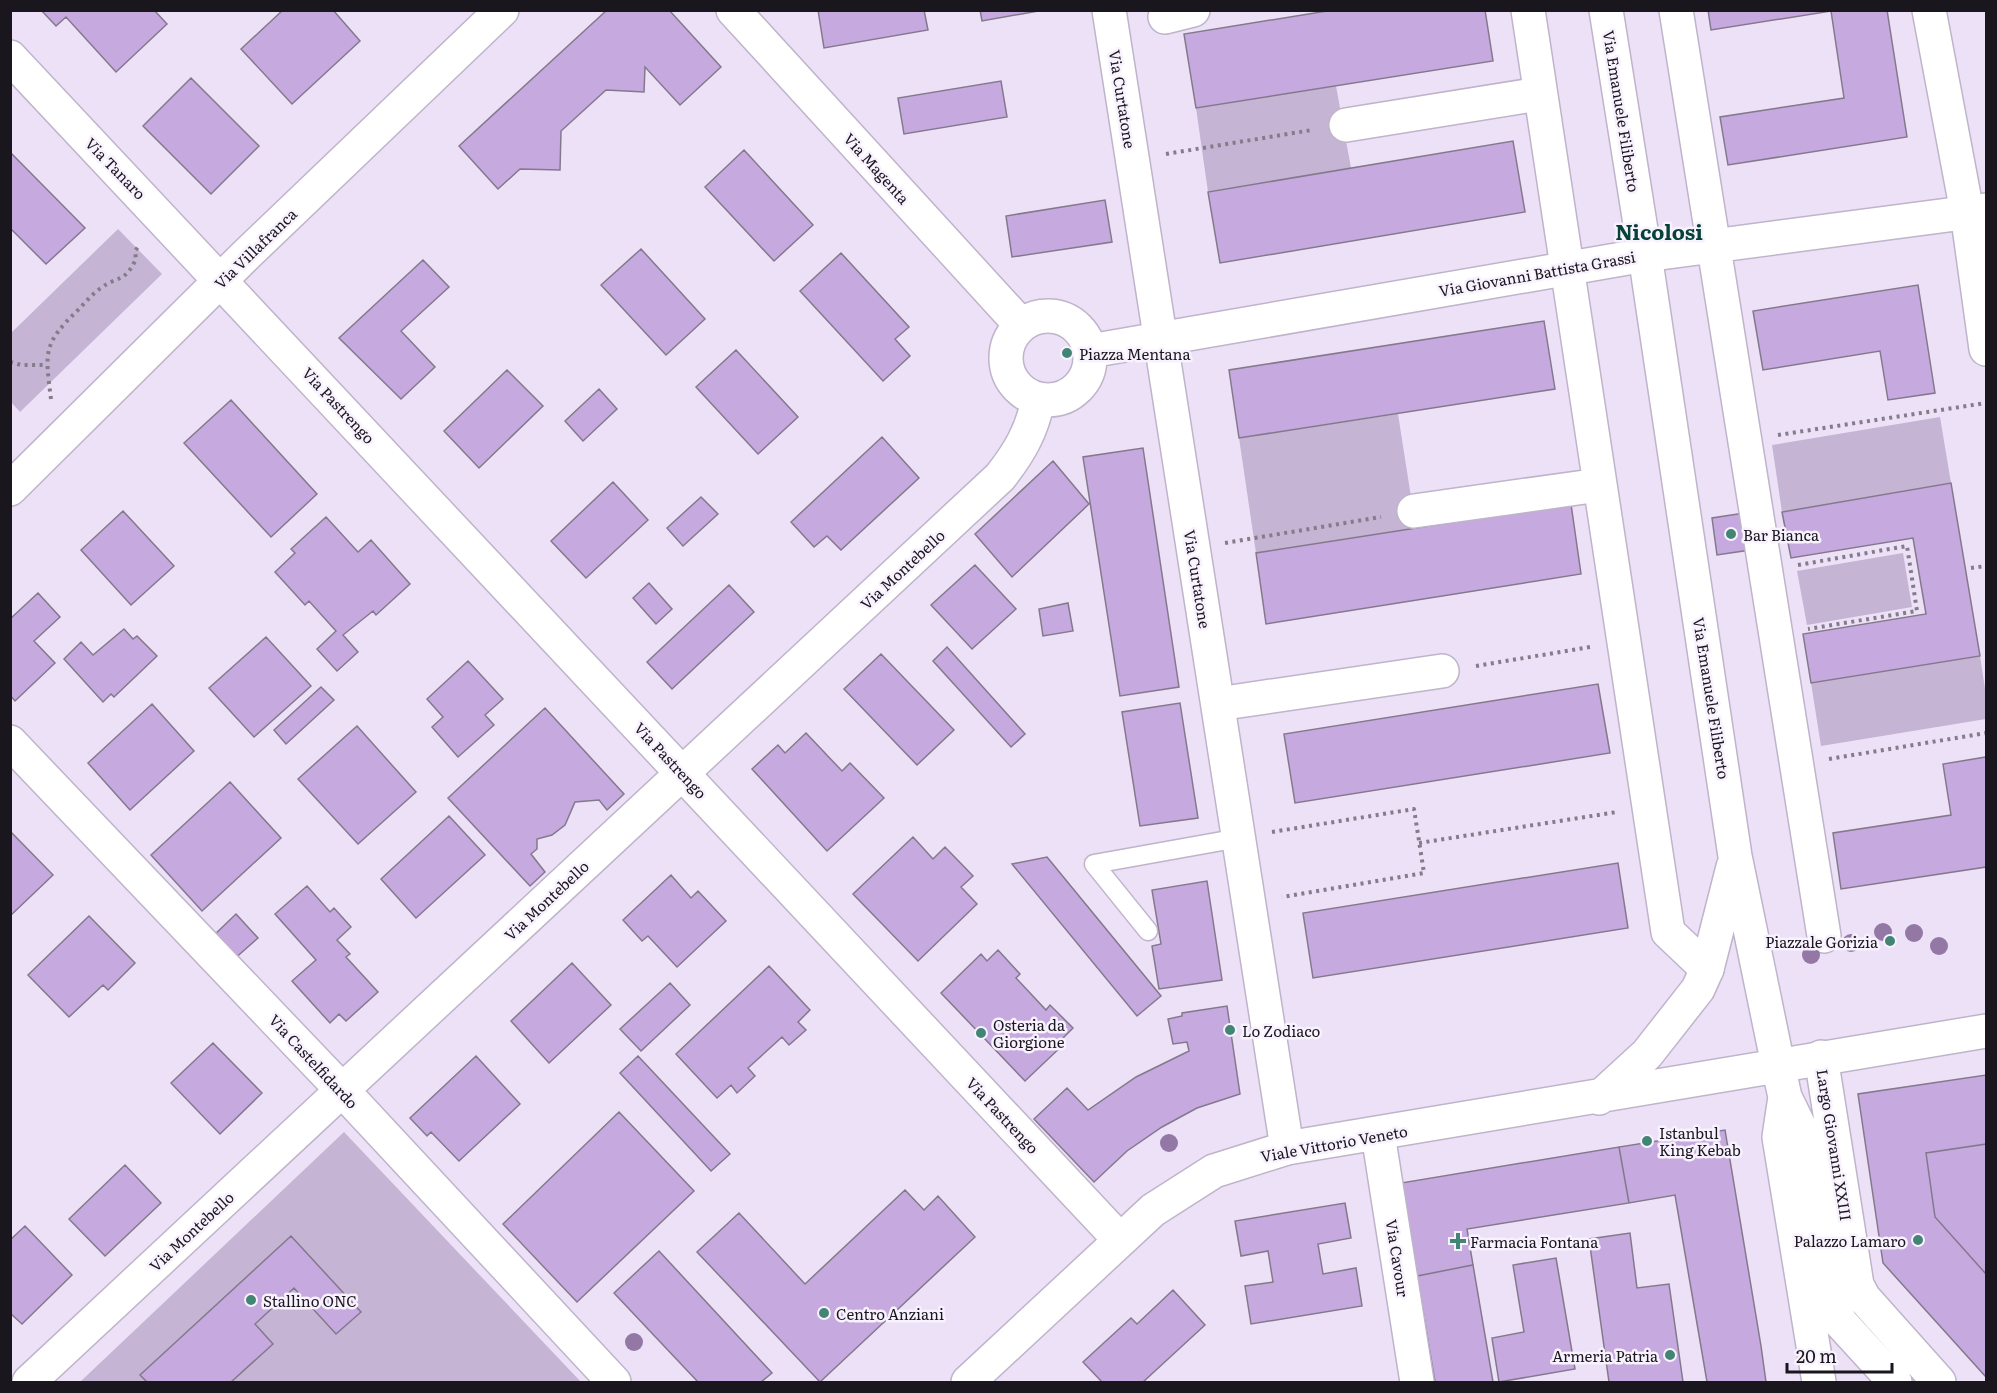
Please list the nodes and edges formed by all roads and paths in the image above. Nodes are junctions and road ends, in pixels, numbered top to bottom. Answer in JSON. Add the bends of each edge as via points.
{"nodes":[{"id":1,"x":502,"y":10,"type":"edge"},
{"id":2,"x":733,"y":10,"type":"edge"},
{"id":3,"x":1109,"y":10,"type":"edge"},
{"id":4,"x":1528,"y":10,"type":"edge"},
{"id":5,"x":1606,"y":10,"type":"edge"},
{"id":6,"x":1676,"y":10,"type":"edge"},
{"id":7,"x":1929,"y":10,"type":"edge"},
{"id":8,"x":10,"y":57,"type":"edge"},
{"id":9,"x":1539,"y":94,"type":"junction"},
{"id":10,"x":1346,"y":125,"type":"joint"},
{"id":11,"x":1132,"y":159,"type":"junction"},
{"id":12,"x":1977,"y":211,"type":"edge"},
{"id":13,"x":144,"y":239,"type":"dead end"},
{"id":14,"x":1713,"y":246,"type":"junction"},
{"id":15,"x":1645,"y":255,"type":"junction"},
{"id":16,"x":1567,"y":268,"type":"junction"},
{"id":17,"x":222,"y":280,"type":"junction"},
{"id":18,"x":1021,"y":325,"type":"junction"},
{"id":19,"x":1160,"y":338,"type":"junction"},
{"id":20,"x":1986,"y":350,"type":"edge"},
{"id":21,"x":1090,"y":351,"type":"junction"},
{"id":22,"x":10,"y":362,"type":"edge"},
{"id":23,"x":46,"y":365,"type":"junction"},
{"id":24,"x":51,"y":399,"type":"dead end"},
{"id":25,"x":1038,"y":400,"type":"junction"},
{"id":26,"x":1986,"y":403,"type":"edge"},
{"id":27,"x":1769,"y":436,"type":"dead end"},
{"id":28,"x":1599,"y":485,"type":"junction"},
{"id":29,"x":10,"y":489,"type":"edge"},
{"id":30,"x":1414,"y":511,"type":"joint"},
{"id":31,"x":1193,"y":548,"type":"junction"},
{"id":32,"x":1793,"y":566,"type":"dead end"},
{"id":33,"x":1986,"y":566,"type":"edge"},
{"id":34,"x":1971,"y":568,"type":"dead end"},
{"id":35,"x":1775,"y":634,"type":"junction"},
{"id":36,"x":1623,"y":642,"type":"junction"},
{"id":37,"x":1442,"y":672,"type":"joint"},
{"id":38,"x":1218,"y":704,"type":"junction"},
{"id":39,"x":1986,"y":734,"type":"edge"},
{"id":40,"x":10,"y":742,"type":"edge"},
{"id":41,"x":1824,"y":759,"type":"dead end"},
{"id":42,"x":683,"y":772,"type":"junction"},
{"id":43,"x":1649,"y":807,"type":"junction"},
{"id":44,"x":1239,"y":838,"type":"junction"},
{"id":45,"x":1419,"y":843,"type":"junction"},
{"id":46,"x":1735,"y":856,"type":"junction"},
{"id":47,"x":1249,"y":902,"type":"junction"},
{"id":48,"x":1148,"y":931,"type":"dead end"},
{"id":49,"x":1824,"y":936,"type":"dead end"},
{"id":50,"x":1707,"y":969,"type":"junction"},
{"id":51,"x":1986,"y":1031,"type":"edge"},
{"id":52,"x":1821,"y":1057,"type":"junction"},
{"id":53,"x":1778,"y":1065,"type":"junction"},
{"id":54,"x":342,"y":1090,"type":"junction"},
{"id":55,"x":1785,"y":1097,"type":"junction"},
{"id":56,"x":1599,"y":1098,"type":"junction"},
{"id":57,"x":1378,"y":1134,"type":"junction"},
{"id":58,"x":1287,"y":1148,"type":"junction"},
{"id":59,"x":1120,"y":1240,"type":"junction"},
{"id":60,"x":29,"y":1383,"type":"edge"},
{"id":61,"x":614,"y":1383,"type":"edge"},
{"id":62,"x":968,"y":1383,"type":"edge"},
{"id":63,"x":1417,"y":1383,"type":"edge"},
{"id":64,"x":1819,"y":1383,"type":"edge"},
{"id":65,"x":1895,"y":1383,"type":"edge"},
{"id":66,"x":1939,"y":1383,"type":"edge"}],
"edges":[{"from":1,"to":17,"type":"street","name":"Via Villafranca"},
{"from":2,"to":18,"type":"street","name":"Via Magenta"},
{"from":3,"to":11,"type":"street","name":"Via Curtatone"},
{"from":4,"to":9,"type":"street"},
{"from":5,"to":15,"type":"street","name":"Via Emanuele Filiberto"},
{"from":6,"to":14,"type":"street"},
{"from":7,"to":12,"type":"street"},
{"from":8,"to":17,"type":"street","name":"Via Tanaro"},
{"from":9,"to":10,"type":"street"},
{"from":9,"to":16,"type":"street"},
{"from":10,"to":11,"type":"path"},
{"from":11,"to":19,"type":"street","name":"Via Curtatone"},
{"from":12,"to":14,"type":"street","name":"Via Giovanni Battista Grassi"},
{"from":12,"to":20,"type":"street"},
{"from":13,"to":23,"type":"path","via":[[126,276],[102,286],[56,332]]},
{"from":14,"to":15,"type":"street","name":"Via Giovanni Battista Grassi"},
{"from":14,"to":35,"type":"street"},
{"from":15,"to":16,"type":"street","name":"Via Giovanni Battista Grassi"},
{"from":15,"to":46,"type":"street","name":"Via Emanuele Filiberto"},
{"from":16,"to":19,"type":"street","name":"Via Giovanni Battista Grassi"},
{"from":16,"to":28,"type":"street"},
{"from":17,"to":29,"type":"street","name":"Via Villafranca"},
{"from":17,"to":42,"type":"street","name":"Via Pastrengo"},
{"from":18,"to":21,"type":"street","via":[[1037,316],[1070,321],[1085,336]]},
{"from":18,"to":25,"type":"street","via":[[1008,343],[1006,365],[1020,391]]},
{"from":19,"to":21,"type":"street","name":"Via Giovanni Battista Grassi"},
{"from":19,"to":31,"type":"street","name":"Via Curtatone"},
{"from":21,"to":25,"type":"street","via":[[1088,375],[1080,387],[1053,401]]},
{"from":22,"to":23,"type":"path","via":[[21,366]]},
{"from":23,"to":24,"type":"path"},
{"from":25,"to":42,"type":"street","name":"Via Montebello","via":[[1025,442],[1000,477]]},
{"from":26,"to":27,"type":"path"},
{"from":28,"to":30,"type":"street"},
{"from":28,"to":36,"type":"street"},
{"from":30,"to":31,"type":"path"},
{"from":31,"to":38,"type":"street","name":"Via Curtatone"},
{"from":32,"to":35,"type":"path","via":[[1907,546],[1917,611]]},
{"from":33,"to":34,"type":"path"},
{"from":35,"to":49,"type":"street"},
{"from":36,"to":37,"type":"path"},
{"from":36,"to":43,"type":"street"},
{"from":37,"to":38,"type":"street"},
{"from":38,"to":44,"type":"street","name":"Via Curtatone"},
{"from":39,"to":41,"type":"path"},
{"from":40,"to":54,"type":"street","name":"Via Castelfidardo"},
{"from":42,"to":54,"type":"street","name":"Via Montebello"},
{"from":42,"to":59,"type":"street","name":"Via Pastrengo"},
{"from":43,"to":45,"type":"path"},
{"from":43,"to":50,"type":"street","via":[[1668,932]]},
{"from":44,"to":45,"type":"path","via":[[1414,809]]},
{"from":44,"to":47,"type":"street","name":"Via Curtatone"},
{"from":44,"to":48,"type":"lane","via":[[1094,864]]},
{"from":45,"to":47,"type":"path","via":[[1424,873]]},
{"from":46,"to":50,"type":"street"},
{"from":46,"to":53,"type":"street","name":"Via Emanuele Filiberto"},
{"from":47,"to":58,"type":"street","name":"Via Curtatone"},
{"from":50,"to":56,"type":"street","via":[[1688,1005],[1647,1054]]},
{"from":51,"to":52,"type":"street"},
{"from":52,"to":53,"type":"street"},
{"from":52,"to":66,"type":"street","name":"Largo Giovanni XXIII","via":[[1857,1284],[1864,1298]]},
{"from":53,"to":55,"type":"street","name":"Via Emanuele Filiberto"},
{"from":53,"to":56,"type":"street","name":"Viale Vittorio Veneto"},
{"from":54,"to":60,"type":"street","name":"Via Montebello"},
{"from":54,"to":61,"type":"street","name":"Via Castelfidardo"},
{"from":55,"to":64,"type":"street","name":"Via Emanuele Filiberto","via":[[1779,1137]]},
{"from":55,"to":65,"type":"street","name":"Largo Giovanni XXIII","via":[[1803,1134],[1835,1312],[1840,1323]]},
{"from":56,"to":57,"type":"street","name":"Viale Vittorio Veneto"},
{"from":57,"to":58,"type":"street","name":"Viale Vittorio Veneto"},
{"from":57,"to":63,"type":"street","name":"Via Cavour"},
{"from":58,"to":59,"type":"street","name":"Viale Vittorio Veneto","via":[[1214,1171],[1153,1210]]},
{"from":59,"to":62,"type":"street","name":"Viale Vittorio Veneto"}]}
